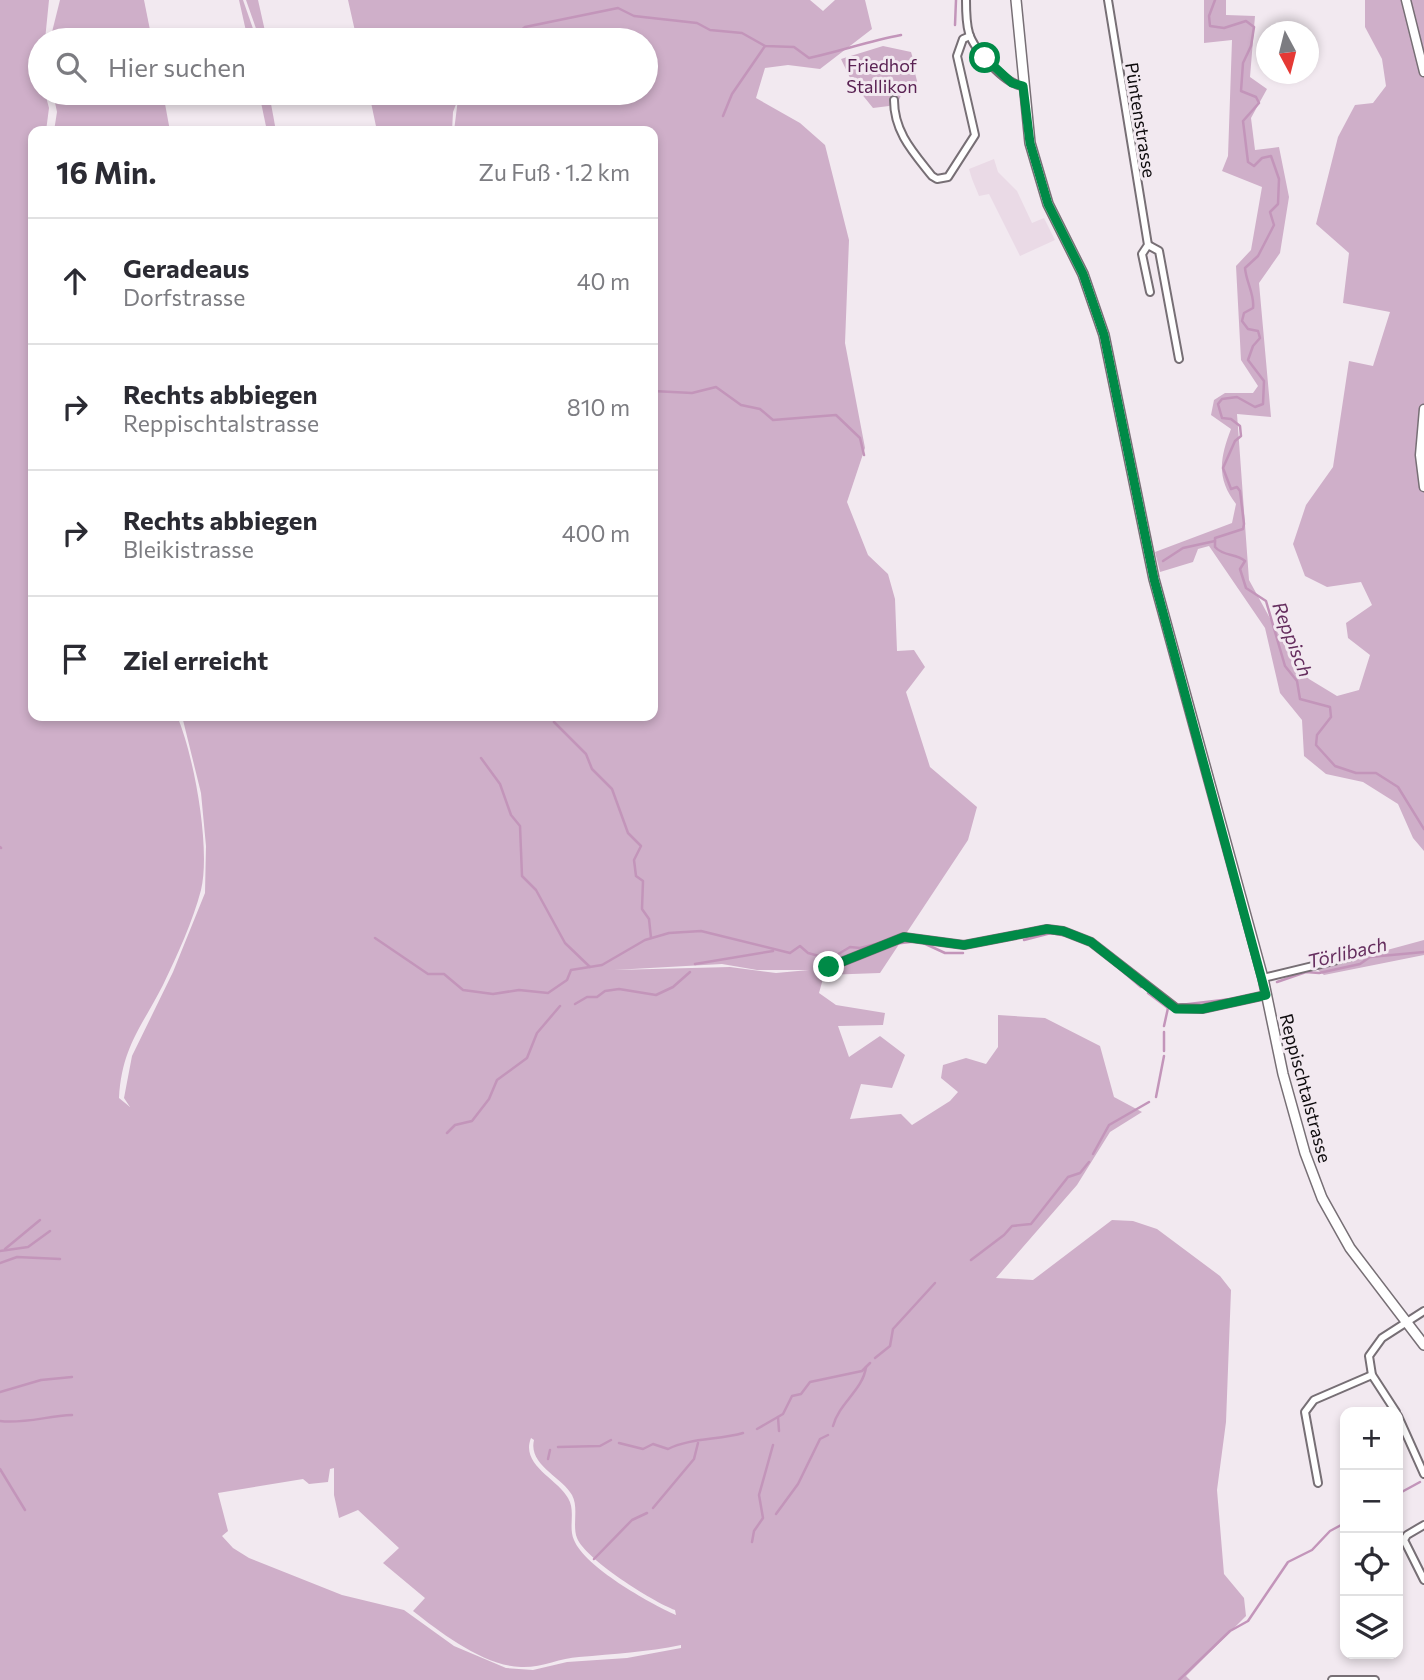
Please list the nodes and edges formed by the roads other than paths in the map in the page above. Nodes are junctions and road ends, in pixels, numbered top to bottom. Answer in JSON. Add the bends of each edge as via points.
{"nodes":[{"id":1,"x":966,"y":0,"type":"edge"},
{"id":2,"x":1016,"y":0,"type":"edge"},
{"id":3,"x":1108,"y":0,"type":"edge"},
{"id":4,"x":1406,"y":0,"type":"edge"},
{"id":5,"x":970,"y":36,"type":"junction"},
{"id":6,"x":1424,"y":72,"type":"edge"},
{"id":7,"x":1023,"y":86,"type":"junction"},
{"id":8,"x":894,"y":100,"type":"dead end"},
{"id":9,"x":1148,"y":245,"type":"junction"},
{"id":10,"x":1150,"y":292,"type":"dead end"},
{"id":11,"x":1179,"y":359,"type":"dead end"},
{"id":12,"x":1424,"y":409,"type":"edge"},
{"id":13,"x":1424,"y":487,"type":"edge"},
{"id":14,"x":1350,"y":957,"type":"dead end"},
{"id":15,"x":829,"y":967,"type":"dead end"},
{"id":16,"x":1262,"y":978,"type":"junction"},
{"id":17,"x":1266,"y":995,"type":"junction"},
{"id":18,"x":1424,"y":1311,"type":"edge"},
{"id":19,"x":1405,"y":1321,"type":"junction"},
{"id":20,"x":1424,"y":1345,"type":"edge"},
{"id":21,"x":1372,"y":1375,"type":"junction"},
{"id":22,"x":1393,"y":1407,"type":"edge"},
{"id":23,"x":1403,"y":1427,"type":"edge"},
{"id":24,"x":1424,"y":1474,"type":"edge"},
{"id":25,"x":1318,"y":1483,"type":"dead end"},
{"id":26,"x":1424,"y":1525,"type":"edge"},
{"id":27,"x":1424,"y":1580,"type":"edge"},
{"id":28,"x":1332,"y":1680,"type":"edge"},
{"id":29,"x":1375,"y":1680,"type":"edge"}],
"edges":[{"from":1,"to":5,"type":"street"},
{"from":2,"to":7,"type":"main road","name":"Reppischtalstrasse"},
{"from":3,"to":9,"type":"street","name":"Püntenstrasse"},
{"from":4,"to":6,"type":"street"},
{"from":5,"to":7,"type":"street","via":[[985,58],[1012,83]]},
{"from":5,"to":8,"type":"street","via":[[963,39],[957,57],[975,135],[948,177],[937,179],[905,142]]},
{"from":7,"to":16,"type":"main road","name":"Reppischtalstrasse","via":[[1030,143],[1048,204],[1083,274],[1104,335],[1154,579]]},
{"from":9,"to":10,"type":"street","name":"Püntenstrasse","via":[[1142,254]]},
{"from":9,"to":11,"type":"street","name":"Püntenstrasse","via":[[1158,251]]},
{"from":12,"to":13,"type":"street","via":[[1420,455]]},
{"from":14,"to":16,"type":"street"},
{"from":15,"to":17,"type":"street","via":[[904,937],[964,945],[1047,929],[1091,942],[1176,1009],[1202,1009]]},
{"from":16,"to":17,"type":"main road","name":"Reppischtalstrasse"},
{"from":17,"to":19,"type":"main road","name":"Reppischtalstrasse","via":[[1290,1102],[1322,1198],[1350,1248]]},
{"from":18,"to":19,"type":"street"},
{"from":19,"to":20,"type":"main road","name":"Reppischtalstrasse"},
{"from":19,"to":21,"type":"street","via":[[1374,1345],[1369,1356]]},
{"from":21,"to":22,"type":"street"},
{"from":21,"to":25,"type":"street","via":[[1314,1400],[1304,1412]]},
{"from":23,"to":24,"type":"street"},
{"from":26,"to":27,"type":"street","via":[[1404,1540]]},
{"from":28,"to":29,"type":"street"}]}
